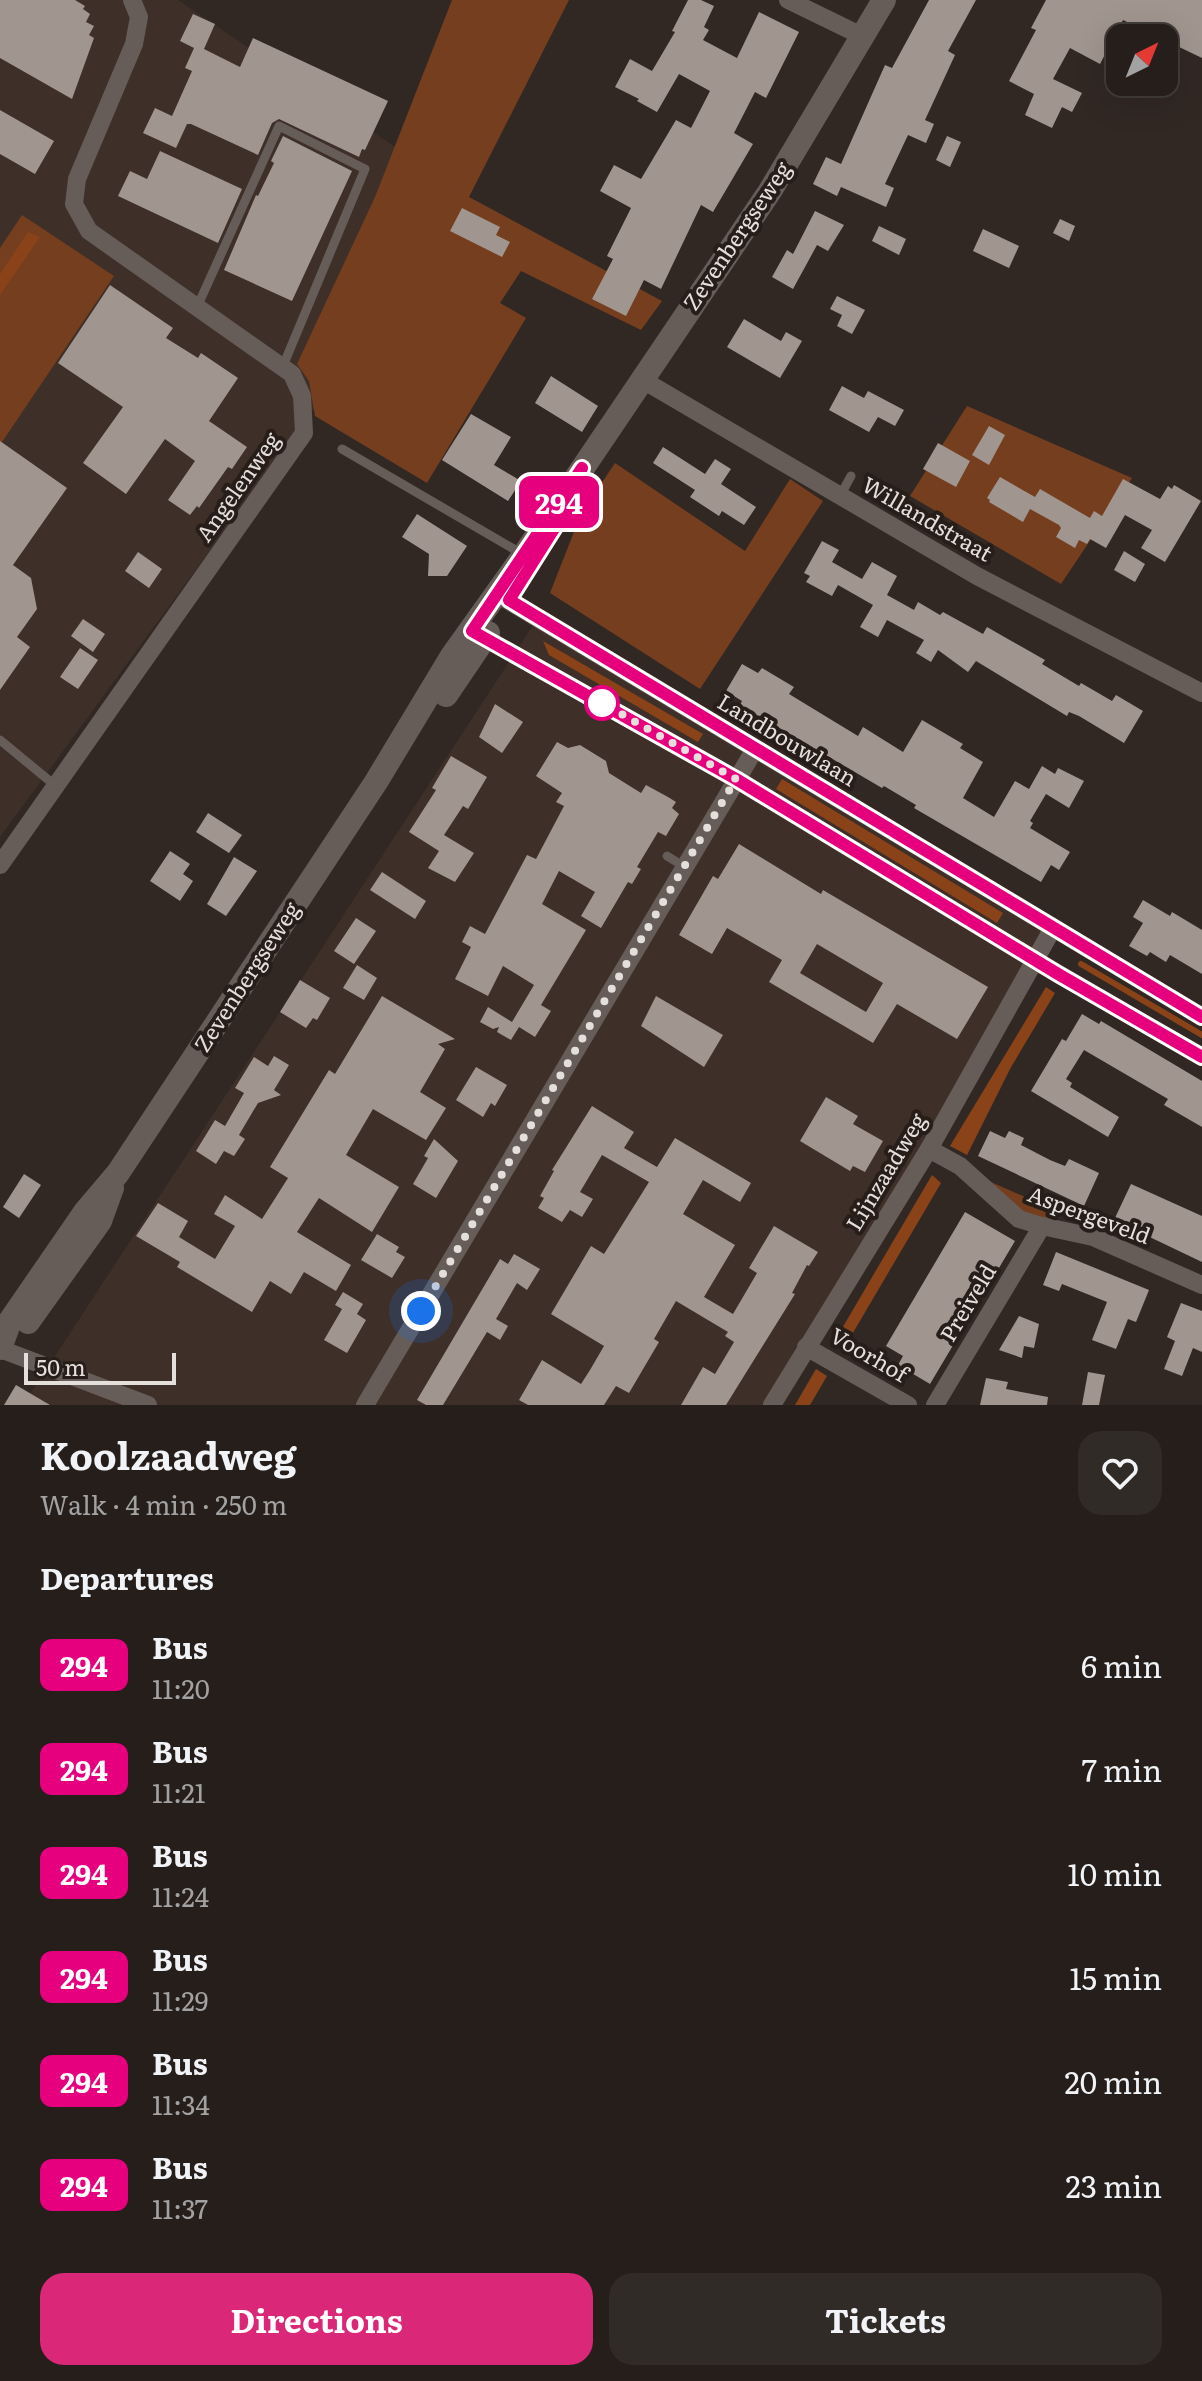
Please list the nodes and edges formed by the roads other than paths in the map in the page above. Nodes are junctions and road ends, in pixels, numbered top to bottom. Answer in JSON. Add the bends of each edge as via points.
{"nodes":[{"id":1,"x":132,"y":0,"type":"edge"},
{"id":2,"x":788,"y":0,"type":"edge"},
{"id":3,"x":884,"y":0,"type":"edge"},
{"id":4,"x":864,"y":37,"type":"junction"},
{"id":5,"x":198,"y":305,"type":"junction"},
{"id":6,"x":283,"y":366,"type":"junction"},
{"id":7,"x":641,"y":379,"type":"junction"},
{"id":8,"x":342,"y":449,"type":"dead end"},
{"id":9,"x":851,"y":476,"type":"dead end"},
{"id":10,"x":840,"y":496,"type":"junction"},
{"id":11,"x":529,"y":558,"type":"junction"},
{"id":12,"x":503,"y":597,"type":"junction"},
{"id":13,"x":479,"y":634,"type":"junction"},
{"id":14,"x":1199,"y":693,"type":"edge"},
{"id":15,"x":0,"y":740,"type":"edge"},
{"id":16,"x":755,"y":749,"type":"junction"},
{"id":17,"x":736,"y":779,"type":"junction"},
{"id":18,"x":57,"y":787,"type":"junction"},
{"id":19,"x":667,"y":856,"type":"dead end"},
{"id":20,"x":0,"y":865,"type":"edge"},
{"id":21,"x":685,"y":867,"type":"junction"},
{"id":22,"x":1053,"y":928,"type":"junction"},
{"id":23,"x":1036,"y":961,"type":"junction"},
{"id":24,"x":1202,"y":1017,"type":"edge"},
{"id":25,"x":1202,"y":1057,"type":"edge"},
{"id":26,"x":929,"y":1149,"type":"junction"},
{"id":27,"x":1042,"y":1226,"type":"junction"},
{"id":28,"x":1202,"y":1285,"type":"edge"},
{"id":29,"x":806,"y":1347,"type":"junction"},
{"id":30,"x":0,"y":1349,"type":"edge"},
{"id":31,"x":148,"y":1405,"type":"edge"},
{"id":32,"x":365,"y":1405,"type":"edge"},
{"id":33,"x":772,"y":1405,"type":"edge"},
{"id":34,"x":908,"y":1405,"type":"edge"},
{"id":35,"x":935,"y":1405,"type":"edge"}],
"edges":[{"from":1,"to":5,"type":"street","name":"Angelenweg","via":[[139,17],[134,44],[77,179],[74,204],[89,231]]},
{"from":2,"to":4,"type":"street"},
{"from":3,"to":4,"type":"street","name":"Zevenbergseweg"},
{"from":4,"to":7,"type":"street","name":"Zevenbergseweg","via":[[770,191]]},
{"from":5,"to":6,"type":"street","name":"Angelenweg"},
{"from":5,"to":6,"type":"lane","via":[[279,126],[365,169]]},
{"from":6,"to":18,"type":"street","name":"Angelenweg","via":[[302,396],[304,433]]},
{"from":7,"to":10,"type":"street","name":"Willandstraat"},
{"from":7,"to":11,"type":"street","name":"Zevenbergseweg"},
{"from":8,"to":11,"type":"lane"},
{"from":9,"to":10,"type":"lane"},
{"from":10,"to":14,"type":"street","name":"Willandstraat","via":[[977,576]]},
{"from":11,"to":12,"type":"street","name":"Zevenbergseweg"},
{"from":12,"to":13,"type":"street","name":"Zevenbergseweg"},
{"from":12,"to":16,"type":"street","name":"Landbouwlaan"},
{"from":13,"to":17,"type":"street"},
{"from":13,"to":30,"type":"street","name":"Zevenbergseweg","via":[[452,656],[376,782],[118,1173],[100,1221],[66,1272],[21,1331]]},
{"from":15,"to":18,"type":"lane"},
{"from":16,"to":17,"type":"street"},
{"from":16,"to":22,"type":"street","name":"Landbouwlaan"},
{"from":17,"to":21,"type":"street"},
{"from":17,"to":23,"type":"street"},
{"from":18,"to":20,"type":"street","name":"Angelenweg"},
{"from":19,"to":21,"type":"lane"},
{"from":21,"to":32,"type":"street"},
{"from":22,"to":23,"type":"street"},
{"from":22,"to":24,"type":"street","name":"Landbouwlaan"},
{"from":23,"to":25,"type":"street"},
{"from":23,"to":26,"type":"street","name":"Lijnzaadweg"},
{"from":26,"to":27,"type":"street","name":"Aspergeveld","via":[[960,1166],[1019,1219]]},
{"from":26,"to":29,"type":"street","name":"Lijnzaadweg"},
{"from":27,"to":28,"type":"street","name":"Aspergeveld","via":[[1093,1237]]},
{"from":27,"to":35,"type":"street","name":"Preiveld"},
{"from":29,"to":33,"type":"street","name":"Lijnzaadweg"},
{"from":29,"to":34,"type":"street","name":"Voorhof"},
{"from":30,"to":31,"type":"street"}]}
